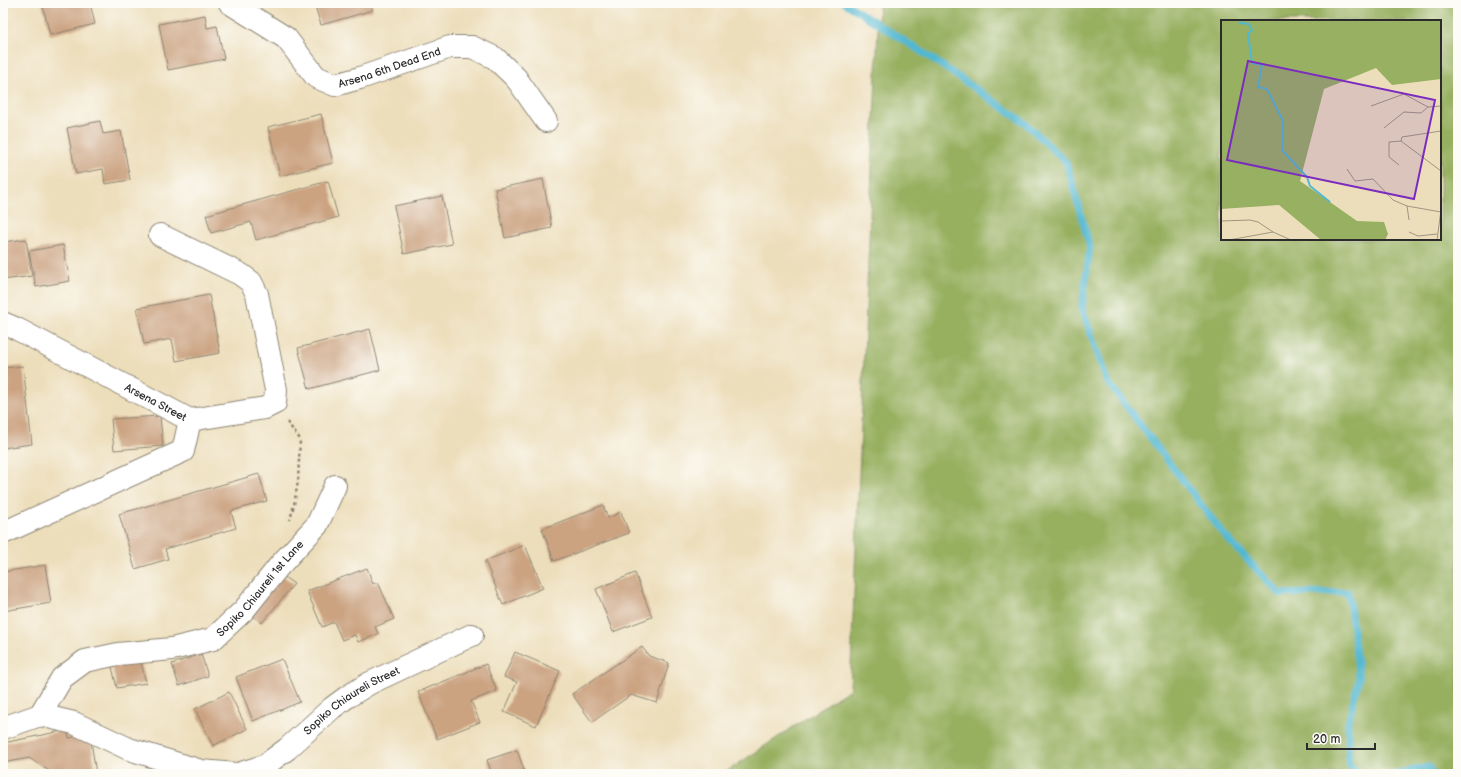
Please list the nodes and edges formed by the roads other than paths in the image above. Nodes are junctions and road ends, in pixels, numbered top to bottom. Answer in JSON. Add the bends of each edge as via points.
{"nodes":[{"id":1,"x":230,"y":3,"type":"edge"},
{"id":2,"x":546,"y":121,"type":"dead end"},
{"id":3,"x":160,"y":234,"type":"dead end"},
{"id":4,"x":3,"y":323,"type":"edge"},
{"id":5,"x":190,"y":420,"type":"junction"},
{"id":6,"x":334,"y":486,"type":"dead end"},
{"id":7,"x":3,"y":533,"type":"edge"},
{"id":8,"x":472,"y":635,"type":"dead end"},
{"id":9,"x":40,"y":715,"type":"junction"},
{"id":10,"x":3,"y":728,"type":"edge"},
{"id":11,"x":237,"y":774,"type":"edge"}],
"edges":[{"from":1,"to":2,"type":"street","name":"Arsena 6th Dead End","via":[[286,38],[316,77],[335,85],[450,46],[472,47],[495,58],[516,78]]},
{"from":3,"to":5,"type":"street","via":[[251,282],[257,294],[276,390],[276,403],[265,408]]},
{"from":4,"to":5,"type":"street","name":"Arsena Street"},
{"from":5,"to":7,"type":"street","name":"Arsena Street","via":[[183,451]]},
{"from":6,"to":9,"type":"street","name":"Sopiko Chiaureli 1st Lane","via":[[317,525],[244,610],[213,639],[172,649],[118,654],[85,661],[62,678]]},
{"from":8,"to":11,"type":"street","name":"Sopiko Chiaureli Street","via":[[370,683],[332,708],[287,750],[264,766]]},
{"from":9,"to":10,"type":"street"},
{"from":9,"to":11,"type":"street","name":"Sopiko Chiaureli Street","via":[[74,723],[130,749],[201,771]]}]}
